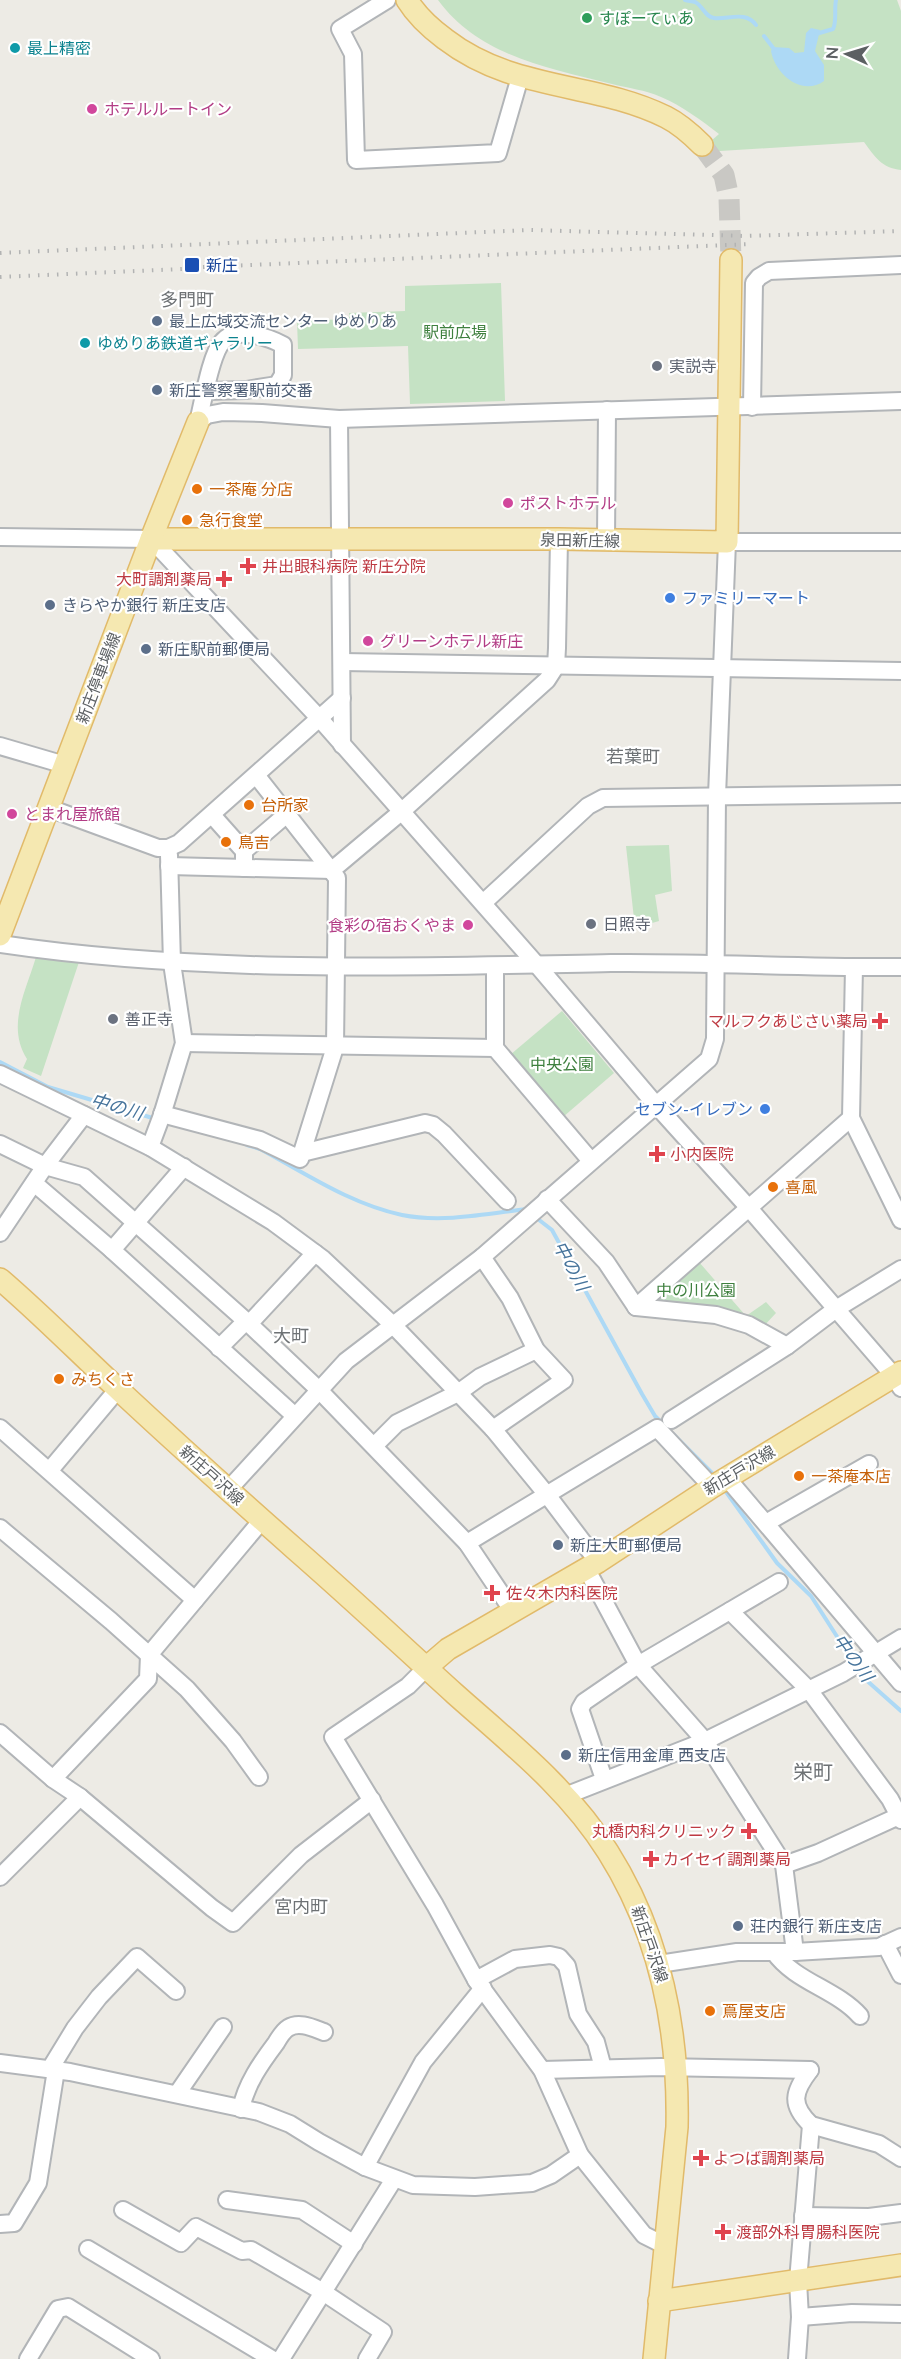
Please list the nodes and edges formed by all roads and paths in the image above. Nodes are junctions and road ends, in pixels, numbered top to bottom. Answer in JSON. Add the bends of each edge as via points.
{"nodes":[{"id":1,"x":387,"y":0,"type":"edge"},
{"id":2,"x":407,"y":0,"type":"edge"},
{"id":3,"x":520,"y":77,"type":"junction"},
{"id":4,"x":702,"y":145,"type":"tunnel mouth"},
{"id":5,"x":731,"y":260,"type":"tunnel mouth"},
{"id":6,"x":901,"y":265,"type":"edge"},
{"id":7,"x":206,"y":391,"type":"junction"},
{"id":8,"x":901,"y":401,"type":"edge"},
{"id":9,"x":728,"y":407,"type":"junction"},
{"id":10,"x":752,"y":407,"type":"junction"},
{"id":11,"x":606,"y":410,"type":"junction"},
{"id":12,"x":339,"y":419,"type":"junction"},
{"id":13,"x":198,"y":422,"type":"junction"},
{"id":14,"x":0,"y":537,"type":"edge"},
{"id":15,"x":151,"y":539,"type":"junction"},
{"id":16,"x":339,"y":539,"type":"junction"},
{"id":17,"x":559,"y":539,"type":"junction"},
{"id":18,"x":606,"y":540,"type":"junction"},
{"id":19,"x":727,"y":542,"type":"junction"},
{"id":20,"x":901,"y":542,"type":"edge"},
{"id":21,"x":342,"y":662,"type":"junction"},
{"id":22,"x":556,"y":666,"type":"junction"},
{"id":23,"x":723,"y":667,"type":"junction"},
{"id":24,"x":901,"y":671,"type":"edge"},
{"id":25,"x":342,"y":698,"type":"junction"},
{"id":26,"x":320,"y":720,"type":"junction"},
{"id":27,"x":342,"y":745,"type":"junction"},
{"id":28,"x":0,"y":746,"type":"edge"},
{"id":29,"x":64,"y":765,"type":"junction"},
{"id":30,"x":256,"y":775,"type":"junction"},
{"id":31,"x":901,"y":794,"type":"edge"},
{"id":32,"x":717,"y":796,"type":"junction"},
{"id":33,"x":49,"y":808,"type":"junction"},
{"id":34,"x":401,"y":812,"type":"junction"},
{"id":35,"x":288,"y":814,"type":"junction"},
{"id":36,"x":212,"y":815,"type":"junction"},
{"id":37,"x":168,"y":848,"type":"junction"},
{"id":38,"x":244,"y":859,"type":"junction"},
{"id":39,"x":169,"y":866,"type":"junction"},
{"id":40,"x":332,"y":870,"type":"junction"},
{"id":41,"x":483,"y":903,"type":"junction"},
{"id":42,"x":0,"y":935,"type":"edge"},
{"id":43,"x":0,"y":944,"type":"edge"},
{"id":44,"x":172,"y":963,"type":"junction"},
{"id":45,"x":714,"y":964,"type":"junction"},
{"id":46,"x":537,"y":965,"type":"junction"},
{"id":47,"x":337,"y":966,"type":"junction"},
{"id":48,"x":495,"y":966,"type":"junction"},
{"id":49,"x":854,"y":967,"type":"junction"},
{"id":50,"x":901,"y":967,"type":"edge"},
{"id":51,"x":184,"y":1043,"type":"junction"},
{"id":52,"x":335,"y":1047,"type":"junction"},
{"id":53,"x":495,"y":1048,"type":"junction"},
{"id":54,"x":0,"y":1074,"type":"edge"},
{"id":55,"x":656,"y":1105,"type":"junction"},
{"id":56,"x":84,"y":1115,"type":"junction"},
{"id":57,"x":851,"y":1118,"type":"junction"},
{"id":58,"x":161,"y":1119,"type":"junction"},
{"id":59,"x":0,"y":1144,"type":"edge"},
{"id":60,"x":150,"y":1147,"type":"junction"},
{"id":61,"x":302,"y":1153,"type":"junction"},
{"id":62,"x":591,"y":1161,"type":"junction"},
{"id":63,"x":45,"y":1166,"type":"junction"},
{"id":64,"x":184,"y":1167,"type":"junction"},
{"id":65,"x":34,"y":1183,"type":"junction"},
{"id":66,"x":507,"y":1202,"type":"dead end"},
{"id":67,"x":748,"y":1207,"type":"junction"},
{"id":68,"x":536,"y":1208,"type":"junction"},
{"id":69,"x":901,"y":1220,"type":"edge"},
{"id":70,"x":135,"y":1223,"type":"junction"},
{"id":71,"x":0,"y":1233,"type":"edge"},
{"id":72,"x":112,"y":1250,"type":"junction"},
{"id":73,"x":315,"y":1253,"type":"junction"},
{"id":74,"x":482,"y":1257,"type":"junction"},
{"id":75,"x":901,"y":1269,"type":"edge"},
{"id":76,"x":0,"y":1279,"type":"edge"},
{"id":77,"x":636,"y":1307,"type":"junction"},
{"id":78,"x":836,"y":1309,"type":"junction"},
{"id":79,"x":248,"y":1322,"type":"junction"},
{"id":80,"x":393,"y":1325,"type":"junction"},
{"id":81,"x":787,"y":1346,"type":"junction"},
{"id":82,"x":219,"y":1348,"type":"junction"},
{"id":83,"x":536,"y":1350,"type":"junction"},
{"id":84,"x":899,"y":1378,"type":"edge"},
{"id":85,"x":118,"y":1389,"type":"junction"},
{"id":86,"x":318,"y":1389,"type":"junction"},
{"id":87,"x":458,"y":1393,"type":"junction"},
{"id":88,"x":295,"y":1416,"type":"junction"},
{"id":89,"x":671,"y":1420,"type":"dead end"},
{"id":90,"x":0,"y":1428,"type":"edge"},
{"id":91,"x":493,"y":1430,"type":"junction"},
{"id":92,"x":374,"y":1446,"type":"junction"},
{"id":93,"x":869,"y":1464,"type":"dead end"},
{"id":94,"x":50,"y":1470,"type":"junction"},
{"id":95,"x":719,"y":1482,"type":"junction"},
{"id":96,"x":228,"y":1490,"type":"junction"},
{"id":97,"x":548,"y":1496,"type":"junction"},
{"id":98,"x":262,"y":1520,"type":"junction"},
{"id":99,"x":766,"y":1523,"type":"junction"},
{"id":100,"x":0,"y":1528,"type":"edge"},
{"id":101,"x":467,"y":1543,"type":"junction"},
{"id":102,"x":592,"y":1565,"type":"junction"},
{"id":103,"x":779,"y":1582,"type":"dead end"},
{"id":104,"x":195,"y":1600,"type":"junction"},
{"id":105,"x":512,"y":1610,"type":"junction"},
{"id":106,"x":730,"y":1611,"type":"junction"},
{"id":107,"x":901,"y":1638,"type":"edge"},
{"id":108,"x":149,"y":1654,"type":"junction"},
{"id":109,"x":873,"y":1655,"type":"junction"},
{"id":110,"x":638,"y":1665,"type":"junction"},
{"id":111,"x":427,"y":1667,"type":"junction"},
{"id":112,"x":901,"y":1683,"type":"edge"},
{"id":113,"x":809,"y":1690,"type":"junction"},
{"id":114,"x":0,"y":1733,"type":"edge"},
{"id":115,"x":705,"y":1741,"type":"junction"},
{"id":116,"x":260,"y":1777,"type":"dead end"},
{"id":117,"x":53,"y":1779,"type":"junction"},
{"id":118,"x":604,"y":1779,"type":"junction"},
{"id":119,"x":565,"y":1796,"type":"junction"},
{"id":120,"x":80,"y":1797,"type":"junction"},
{"id":121,"x":372,"y":1800,"type":"junction"},
{"id":122,"x":901,"y":1817,"type":"edge"},
{"id":123,"x":784,"y":1865,"type":"junction"},
{"id":124,"x":0,"y":1877,"type":"edge"},
{"id":125,"x":901,"y":1937,"type":"edge"},
{"id":126,"x":885,"y":1944,"type":"junction"},
{"id":127,"x":774,"y":1952,"type":"junction"},
{"id":128,"x":795,"y":1952,"type":"junction"},
{"id":129,"x":659,"y":1964,"type":"junction"},
{"id":130,"x":901,"y":1975,"type":"edge"},
{"id":131,"x":480,"y":1984,"type":"junction"},
{"id":132,"x":176,"y":1991,"type":"dead end"},
{"id":133,"x":860,"y":2016,"type":"dead end"},
{"id":134,"x":223,"y":2027,"type":"dead end"},
{"id":135,"x":324,"y":2032,"type":"dead end"},
{"id":136,"x":0,"y":2063,"type":"edge"},
{"id":137,"x":676,"y":2067,"type":"junction"},
{"id":138,"x":603,"y":2068,"type":"junction"},
{"id":139,"x":53,"y":2069,"type":"junction"},
{"id":140,"x":542,"y":2070,"type":"junction"},
{"id":141,"x":177,"y":2094,"type":"junction"},
{"id":142,"x":242,"y":2109,"type":"junction"},
{"id":143,"x":811,"y":2125,"type":"junction"},
{"id":144,"x":580,"y":2155,"type":"junction"},
{"id":145,"x":901,"y":2158,"type":"edge"},
{"id":146,"x":365,"y":2167,"type":"junction"},
{"id":147,"x":394,"y":2180,"type":"junction"},
{"id":148,"x":227,"y":2200,"type":"dead end"},
{"id":149,"x":123,"y":2210,"type":"dead end"},
{"id":150,"x":901,"y":2213,"type":"edge"},
{"id":151,"x":803,"y":2216,"type":"junction"},
{"id":152,"x":0,"y":2224,"type":"edge"},
{"id":153,"x":354,"y":2244,"type":"junction"},
{"id":154,"x":664,"y":2245,"type":"junction"},
{"id":155,"x":88,"y":2249,"type":"dead end"},
{"id":156,"x":901,"y":2265,"type":"edge"},
{"id":157,"x":798,"y":2281,"type":"junction"},
{"id":158,"x":323,"y":2292,"type":"junction"},
{"id":159,"x":659,"y":2301,"type":"junction"},
{"id":160,"x":901,"y":2314,"type":"edge"},
{"id":161,"x":800,"y":2317,"type":"junction"},
{"id":162,"x":281,"y":2358,"type":"edge"},
{"id":163,"x":28,"y":2359,"type":"edge"},
{"id":164,"x":151,"y":2359,"type":"edge"},
{"id":165,"x":367,"y":2359,"type":"edge"},
{"id":166,"x":654,"y":2359,"type":"edge"},
{"id":167,"x":797,"y":2359,"type":"edge"}],
"edges":[{"from":1,"to":3,"type":"street","via":[[340,29],[353,54],[356,160],[498,153]]},
{"from":2,"to":3,"type":"main road","via":[[428,26],[458,49]]},
{"from":3,"to":4,"type":"main road","via":[[634,104],[667,117]]},
{"from":5,"to":9,"type":"main road"},
{"from":6,"to":10,"type":"street","via":[[769,271],[759,277],[754,283]]},
{"from":7,"to":7,"type":"street","via":[[222,342],[230,337],[259,336],[284,345],[283,375],[277,384]]},
{"from":7,"to":13,"type":"street"},
{"from":8,"to":10,"type":"street"},
{"from":9,"to":10,"type":"street"},
{"from":9,"to":11,"type":"street"},
{"from":9,"to":19,"type":"main road"},
{"from":11,"to":12,"type":"street"},
{"from":11,"to":18,"type":"street"},
{"from":12,"to":13,"type":"street","via":[[223,412],[207,414]]},
{"from":12,"to":16,"type":"street"},
{"from":13,"to":15,"type":"main road","name":"新庄停車場線"},
{"from":14,"to":15,"type":"street"},
{"from":15,"to":16,"type":"main road","name":"泉田新庄線"},
{"from":15,"to":26,"type":"street"},
{"from":15,"to":29,"type":"main road","name":"新庄停車場線"},
{"from":16,"to":17,"type":"main road","name":"泉田新庄線"},
{"from":16,"to":21,"type":"street"},
{"from":17,"to":18,"type":"main road","name":"泉田新庄線"},
{"from":17,"to":22,"type":"street"},
{"from":18,"to":19,"type":"main road","name":"泉田新庄線"},
{"from":19,"to":20,"type":"street"},
{"from":19,"to":23,"type":"street"},
{"from":21,"to":22,"type":"street"},
{"from":21,"to":25,"type":"street"},
{"from":22,"to":23,"type":"street"},
{"from":22,"to":34,"type":"street","via":[[535,693]]},
{"from":23,"to":24,"type":"street"},
{"from":23,"to":32,"type":"street"},
{"from":25,"to":26,"type":"street"},
{"from":25,"to":27,"type":"street"},
{"from":26,"to":27,"type":"street"},
{"from":26,"to":30,"type":"street"},
{"from":27,"to":34,"type":"street"},
{"from":28,"to":29,"type":"street"},
{"from":29,"to":33,"type":"main road","name":"新庄停車場線"},
{"from":30,"to":35,"type":"street"},
{"from":30,"to":36,"type":"street"},
{"from":31,"to":32,"type":"street"},
{"from":32,"to":41,"type":"street","via":[[603,798],[588,806]]},
{"from":32,"to":45,"type":"street"},
{"from":33,"to":37,"type":"street","via":[[158,848]]},
{"from":33,"to":42,"type":"main road","name":"新庄停車場線"},
{"from":34,"to":40,"type":"street"},
{"from":34,"to":41,"type":"street"},
{"from":35,"to":38,"type":"street"},
{"from":35,"to":40,"type":"street"},
{"from":36,"to":37,"type":"street"},
{"from":36,"to":38,"type":"street"},
{"from":37,"to":39,"type":"street"},
{"from":38,"to":39,"type":"street"},
{"from":38,"to":40,"type":"street"},
{"from":39,"to":44,"type":"street"},
{"from":40,"to":47,"type":"street","via":[[337,878]]},
{"from":41,"to":46,"type":"street"},
{"from":43,"to":44,"type":"street"},
{"from":44,"to":47,"type":"street"},
{"from":44,"to":51,"type":"street"},
{"from":45,"to":46,"type":"street"},
{"from":45,"to":49,"type":"street"},
{"from":45,"to":55,"type":"street","via":[[715,1039],[710,1059]]},
{"from":46,"to":48,"type":"street"},
{"from":46,"to":55,"type":"street"},
{"from":47,"to":48,"type":"street"},
{"from":47,"to":52,"type":"street"},
{"from":48,"to":53,"type":"street"},
{"from":49,"to":50,"type":"street"},
{"from":49,"to":57,"type":"street"},
{"from":51,"to":52,"type":"street"},
{"from":51,"to":58,"type":"street"},
{"from":52,"to":53,"type":"street"},
{"from":52,"to":61,"type":"street"},
{"from":53,"to":62,"type":"street"},
{"from":54,"to":56,"type":"street"},
{"from":55,"to":62,"type":"street"},
{"from":55,"to":67,"type":"street"},
{"from":56,"to":60,"type":"street"},
{"from":56,"to":63,"type":"street"},
{"from":57,"to":67,"type":"street"},
{"from":57,"to":69,"type":"street"},
{"from":58,"to":60,"type":"street"},
{"from":58,"to":61,"type":"street","via":[[260,1140],[300,1159]]},
{"from":59,"to":63,"type":"street"},
{"from":60,"to":64,"type":"street"},
{"from":61,"to":66,"type":"street","via":[[425,1123],[444,1134]]},
{"from":62,"to":68,"type":"street"},
{"from":63,"to":65,"type":"street"},
{"from":63,"to":70,"type":"street","via":[[84,1177]]},
{"from":64,"to":70,"type":"street"},
{"from":64,"to":73,"type":"street"},
{"from":65,"to":71,"type":"street"},
{"from":65,"to":72,"type":"street"},
{"from":67,"to":77,"type":"street"},
{"from":67,"to":78,"type":"street"},
{"from":68,"to":74,"type":"street"},
{"from":68,"to":77,"type":"street","via":[[606,1262]]},
{"from":70,"to":72,"type":"street"},
{"from":70,"to":79,"type":"street"},
{"from":72,"to":82,"type":"street"},
{"from":73,"to":79,"type":"street"},
{"from":73,"to":80,"type":"street"},
{"from":74,"to":80,"type":"street"},
{"from":74,"to":83,"type":"street","via":[[510,1298]]},
{"from":75,"to":78,"type":"street"},
{"from":76,"to":85,"type":"main road","name":"新庄戸沢線"},
{"from":77,"to":81,"type":"street","via":[[716,1315],[749,1325]]},
{"from":78,"to":81,"type":"street"},
{"from":78,"to":84,"type":"street"},
{"from":79,"to":82,"type":"street"},
{"from":79,"to":86,"type":"street"},
{"from":80,"to":86,"type":"street","via":[[346,1361]]},
{"from":80,"to":87,"type":"street"},
{"from":81,"to":89,"type":"street"},
{"from":82,"to":88,"type":"street"},
{"from":83,"to":87,"type":"street","via":[[480,1377]]},
{"from":83,"to":91,"type":"street","via":[[564,1380]]},
{"from":84,"to":95,"type":"main road","name":"新庄戸沢線"},
{"from":85,"to":94,"type":"street"},
{"from":85,"to":96,"type":"main road","name":"新庄戸沢線"},
{"from":86,"to":88,"type":"street"},
{"from":86,"to":92,"type":"street"},
{"from":87,"to":91,"type":"street"},
{"from":87,"to":92,"type":"street","via":[[397,1423]]},
{"from":88,"to":96,"type":"street"},
{"from":90,"to":94,"type":"street"},
{"from":91,"to":97,"type":"street"},
{"from":92,"to":101,"type":"street"},
{"from":93,"to":99,"type":"street"},
{"from":94,"to":104,"type":"street"},
{"from":95,"to":97,"type":"street","via":[[657,1428]]},
{"from":95,"to":99,"type":"street"},
{"from":95,"to":102,"type":"main road","name":"新庄戸沢線"},
{"from":96,"to":98,"type":"main road","name":"新庄戸沢線"},
{"from":97,"to":101,"type":"street"},
{"from":97,"to":102,"type":"street"},
{"from":98,"to":104,"type":"street"},
{"from":98,"to":111,"type":"main road","name":"新庄戸沢線"},
{"from":99,"to":109,"type":"street"},
{"from":100,"to":108,"type":"street"},
{"from":101,"to":105,"type":"street"},
{"from":102,"to":105,"type":"main road","name":"新庄戸沢線"},
{"from":102,"to":110,"type":"street"},
{"from":103,"to":106,"type":"street"},
{"from":104,"to":108,"type":"street"},
{"from":105,"to":111,"type":"main road","name":"新庄戸沢線","via":[[448,1649]]},
{"from":106,"to":110,"type":"street"},
{"from":106,"to":113,"type":"street"},
{"from":107,"to":109,"type":"street"},
{"from":108,"to":116,"type":"street","via":[[187,1689]]},
{"from":108,"to":117,"type":"street","via":[[148,1679]]},
{"from":109,"to":112,"type":"street"},
{"from":109,"to":113,"type":"street"},
{"from":110,"to":115,"type":"street"},
{"from":110,"to":118,"type":"street","via":[[584,1702],[580,1709]]},
{"from":111,"to":119,"type":"main road","name":"新庄戸沢線"},
{"from":111,"to":121,"type":"street","via":[[408,1686],[333,1737]]},
{"from":113,"to":115,"type":"street"},
{"from":113,"to":122,"type":"street"},
{"from":114,"to":117,"type":"street"},
{"from":115,"to":118,"type":"street"},
{"from":115,"to":123,"type":"street"},
{"from":117,"to":120,"type":"street"},
{"from":118,"to":119,"type":"street"},
{"from":119,"to":129,"type":"main road","name":"新庄戸沢線","via":[[621,1875]]},
{"from":120,"to":121,"type":"street","via":[[233,1923],[301,1855]]},
{"from":120,"to":124,"type":"street"},
{"from":121,"to":131,"type":"street"},
{"from":122,"to":123,"type":"street"},
{"from":123,"to":128,"type":"street"},
{"from":125,"to":126,"type":"street"},
{"from":126,"to":128,"type":"street"},
{"from":126,"to":130,"type":"street"},
{"from":127,"to":128,"type":"street"},
{"from":127,"to":129,"type":"street","via":[[737,1952]]},
{"from":127,"to":133,"type":"street","via":[[784,1966],[849,2004]]},
{"from":129,"to":137,"type":"main road","name":"新庄戸沢線","via":[[672,2020]]},
{"from":131,"to":138,"type":"street","via":[[515,1959],[559,1957],[567,1966],[578,2014],[596,2042]]},
{"from":131,"to":140,"type":"street"},
{"from":131,"to":146,"type":"street","via":[[423,2062]]},
{"from":132,"to":139,"type":"street","via":[[137,1957],[75,2028]]},
{"from":134,"to":141,"type":"street"},
{"from":135,"to":142,"type":"street","via":[[309,2026],[288,2028],[263,2059],[244,2093]]},
{"from":136,"to":139,"type":"street"},
{"from":137,"to":138,"type":"street"},
{"from":137,"to":143,"type":"street","via":[[810,2070],[795,2101],[799,2114]]},
{"from":137,"to":154,"type":"main road","name":"新庄戸沢線","via":[[677,2127]]},
{"from":138,"to":140,"type":"street"},
{"from":139,"to":141,"type":"street"},
{"from":139,"to":152,"type":"street","via":[[38,2183],[14,2223]]},
{"from":140,"to":144,"type":"street"},
{"from":141,"to":142,"type":"street"},
{"from":142,"to":146,"type":"street","via":[[290,2124]]},
{"from":143,"to":145,"type":"street","via":[[879,2144]]},
{"from":143,"to":151,"type":"street"},
{"from":144,"to":147,"type":"street","via":[[551,2175],[513,2186],[426,2187]]},
{"from":144,"to":154,"type":"street","via":[[644,2235]]},
{"from":146,"to":147,"type":"street"},
{"from":147,"to":153,"type":"street"},
{"from":148,"to":153,"type":"street","via":[[302,2210]]},
{"from":149,"to":158,"type":"street","via":[[181,2242],[196,2227],[242,2251],[251,2250]]},
{"from":150,"to":151,"type":"street","via":[[869,2217]]},
{"from":151,"to":157,"type":"street"},
{"from":153,"to":158,"type":"street"},
{"from":154,"to":159,"type":"main road","name":"新庄戸沢線"},
{"from":155,"to":162,"type":"street"},
{"from":156,"to":157,"type":"main road"},
{"from":157,"to":159,"type":"main road"},
{"from":157,"to":161,"type":"street"},
{"from":158,"to":162,"type":"street"},
{"from":158,"to":165,"type":"street","via":[[383,2332]]},
{"from":159,"to":166,"type":"main road","name":"新庄戸沢線"},
{"from":160,"to":161,"type":"street"},
{"from":161,"to":167,"type":"street"},
{"from":163,"to":164,"type":"street","via":[[58,2308],[68,2307]]}]}
